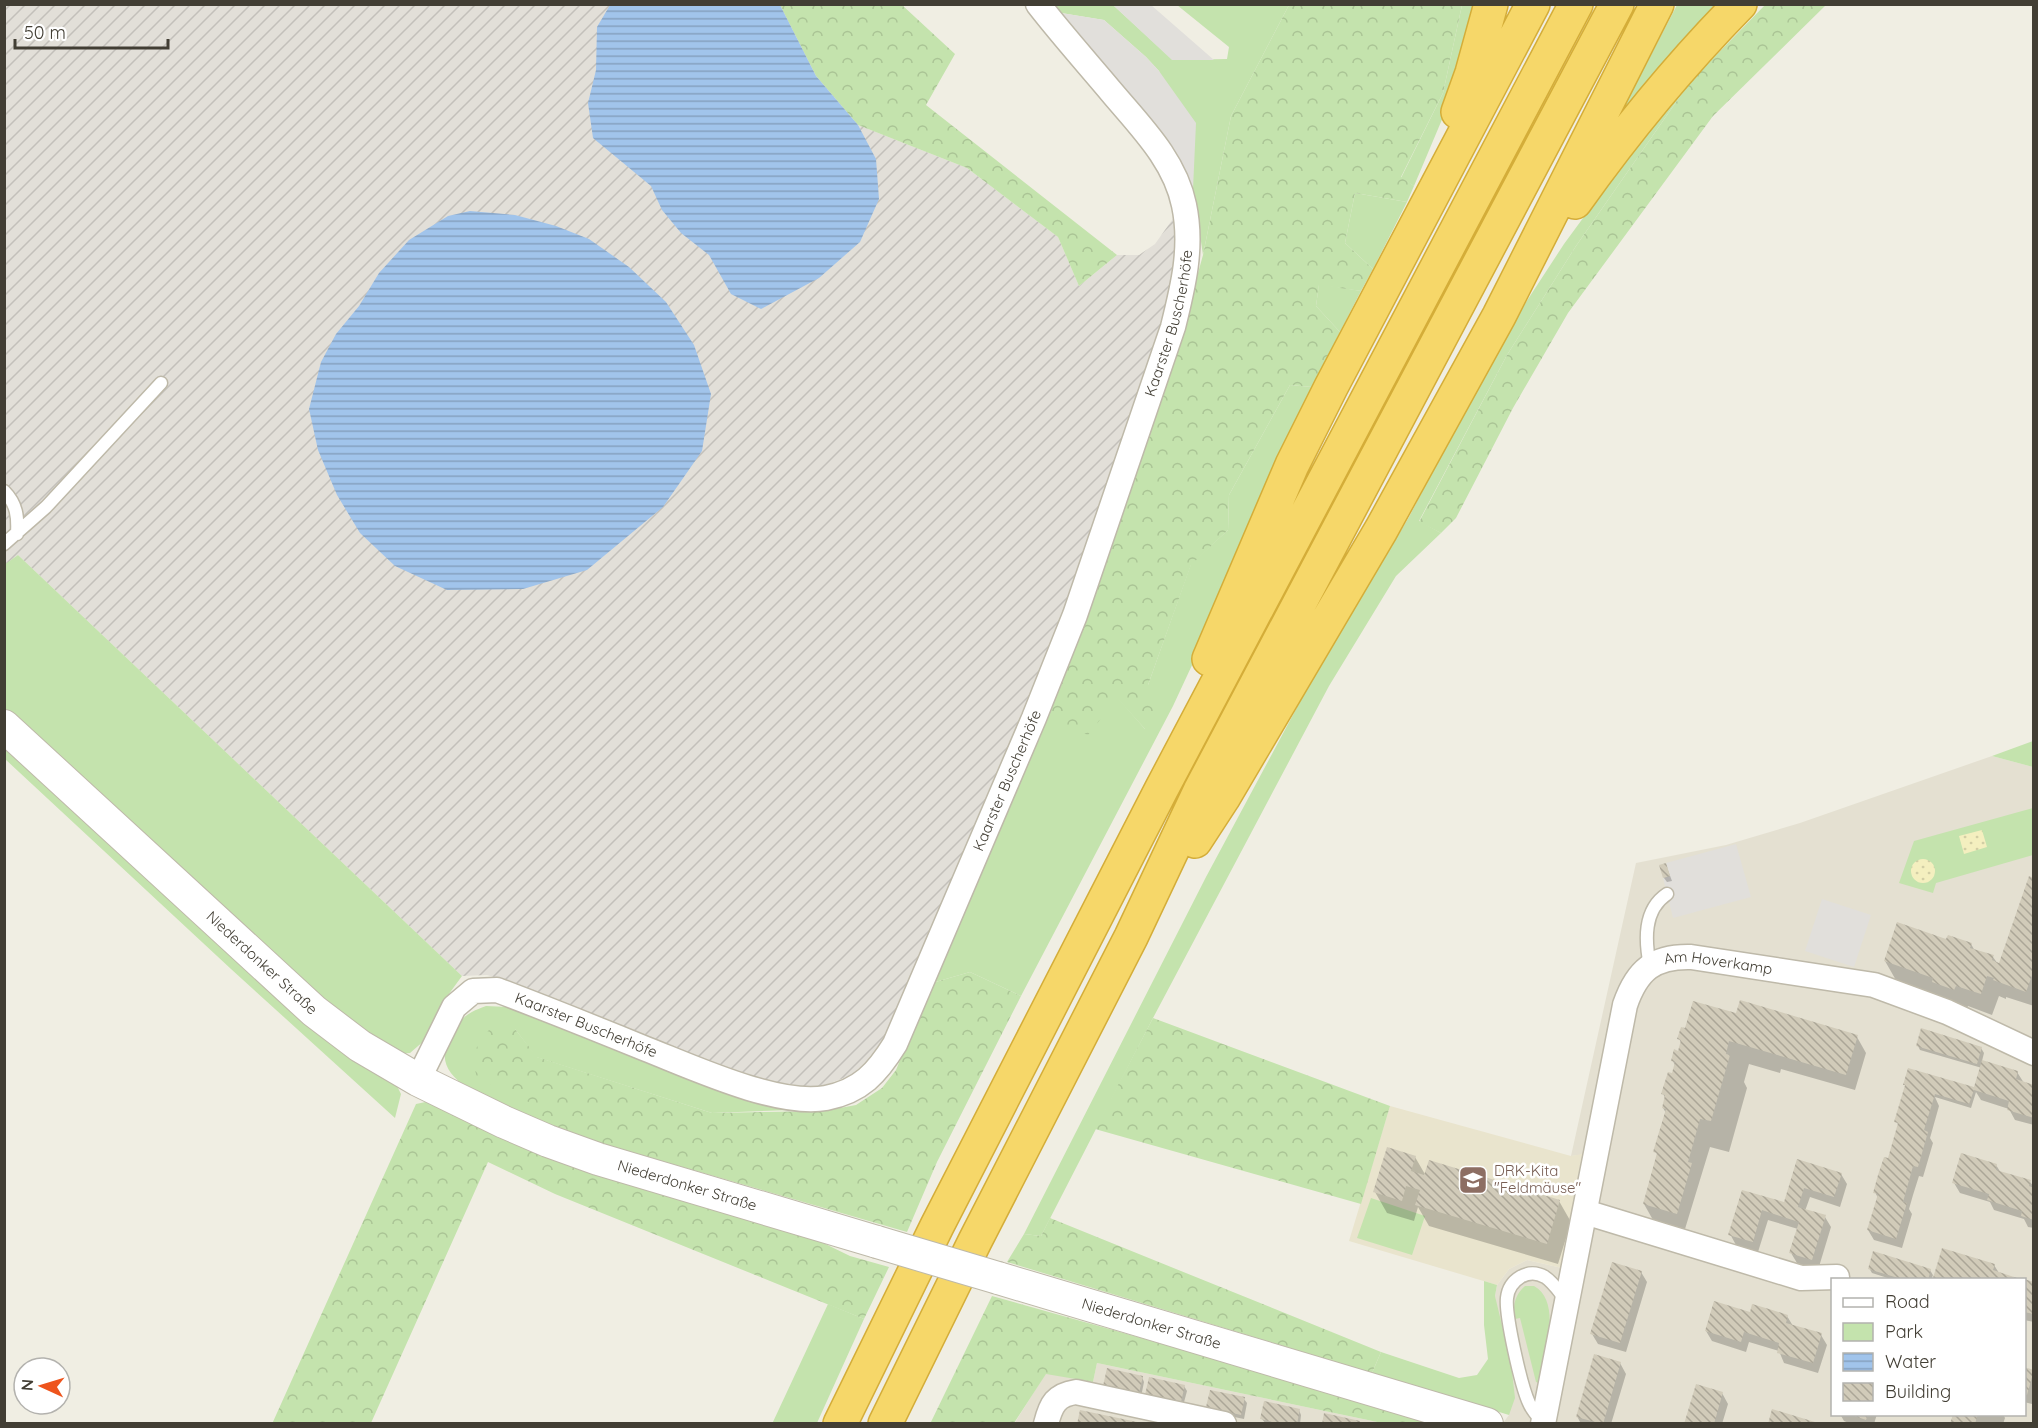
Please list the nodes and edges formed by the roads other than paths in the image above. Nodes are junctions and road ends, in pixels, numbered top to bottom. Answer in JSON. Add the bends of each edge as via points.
{"nodes":[{"id":1,"x":1038,"y":4,"type":"edge"},
{"id":2,"x":1491,"y":4,"type":"edge"},
{"id":3,"x":1533,"y":4,"type":"edge"},
{"id":4,"x":1576,"y":4,"type":"edge"},
{"id":5,"x":1617,"y":4,"type":"edge"},
{"id":6,"x":1657,"y":4,"type":"edge"},
{"id":7,"x":1740,"y":4,"type":"edge"},
{"id":8,"x":1410,"y":238,"type":"junction"},
{"id":9,"x":1499,"y":316,"type":"junction"},
{"id":10,"x":162,"y":383,"type":"dead end"},
{"id":11,"x":4,"y":491,"type":"edge"},
{"id":12,"x":17,"y":534,"type":"junction"},
{"id":13,"x":4,"y":544,"type":"edge"},
{"id":14,"x":4,"y":726,"type":"edge"},
{"id":15,"x":1161,"y":790,"type":"junction"},
{"id":16,"x":1667,"y":894,"type":"dead end"},
{"id":17,"x":1131,"y":938,"type":"junction"},
{"id":18,"x":1650,"y":966,"type":"junction"},
{"id":19,"x":2034,"y":1053,"type":"edge"},
{"id":20,"x":418,"y":1080,"type":"junction"},
{"id":21,"x":1585,"y":1212,"type":"junction"},
{"id":22,"x":1837,"y":1277,"type":"dead end"},
{"id":23,"x":1567,"y":1301,"type":"junction"},
{"id":24,"x":1543,"y":1423,"type":"edge"},
{"id":25,"x":840,"y":1424,"type":"edge"},
{"id":26,"x":885,"y":1424,"type":"edge"},
{"id":27,"x":1046,"y":1424,"type":"edge"},
{"id":28,"x":1224,"y":1424,"type":"edge"},
{"id":29,"x":1487,"y":1424,"type":"edge"}],
"edges":[{"from":1,"to":20,"type":"street","name":"Kaarster Buscherhöfe","via":[[1155,143],[1172,170],[1184,205],[1188,242],[1185,280],[1173,327],[1075,615],[895,1044],[881,1067],[859,1086],[825,1098],[790,1098],[736,1084],[497,990],[473,991],[454,1007]]},
{"from":2,"to":8,"type":"highway","via":[[1472,73]]},
{"from":3,"to":8,"type":"highway"},
{"from":4,"to":15,"type":"highway"},
{"from":5,"to":17,"type":"highway","via":[[1200,791]]},
{"from":6,"to":9,"type":"highway"},
{"from":7,"to":9,"type":"highway","via":[[1670,79],[1611,152]]},
{"from":8,"to":15,"type":"highway","via":[[1292,465],[1211,652]]},
{"from":9,"to":17,"type":"highway","via":[[1381,530],[1229,789]]},
{"from":10,"to":12,"type":"lane"},
{"from":11,"to":12,"type":"lane","via":[[18,514]]},
{"from":12,"to":13,"type":"lane"},
{"from":14,"to":20,"type":"street","name":"Niederdonker Straße","via":[[314,1011],[360,1046]]},
{"from":15,"to":25,"type":"highway"},
{"from":16,"to":18,"type":"lane","via":[[1658,900],[1648,922]]},
{"from":17,"to":26,"type":"highway"},
{"from":18,"to":19,"type":"street","name":"Am Hoverkamp","via":[[1669,958],[1691,957],[1874,985],[1947,1012]]},
{"from":18,"to":21,"type":"street","name":"Am Hoverkamp","via":[[1637,979],[1625,1005]]},
{"from":20,"to":29,"type":"street","name":"Niederdonker Straße","bridge":true,"via":[[504,1122],[588,1155]]},
{"from":21,"to":22,"type":"street","via":[[1801,1278]]},
{"from":21,"to":23,"type":"street","name":"Am Hoverkamp"},
{"from":23,"to":24,"type":"street","name":"Am Hoverkamp"},
{"from":23,"to":24,"type":"lane","via":[[1548,1279],[1538,1274],[1519,1277],[1508,1292],[1508,1318],[1526,1397]]},
{"from":27,"to":28,"type":"street","via":[[1055,1400],[1077,1392]]}]}
